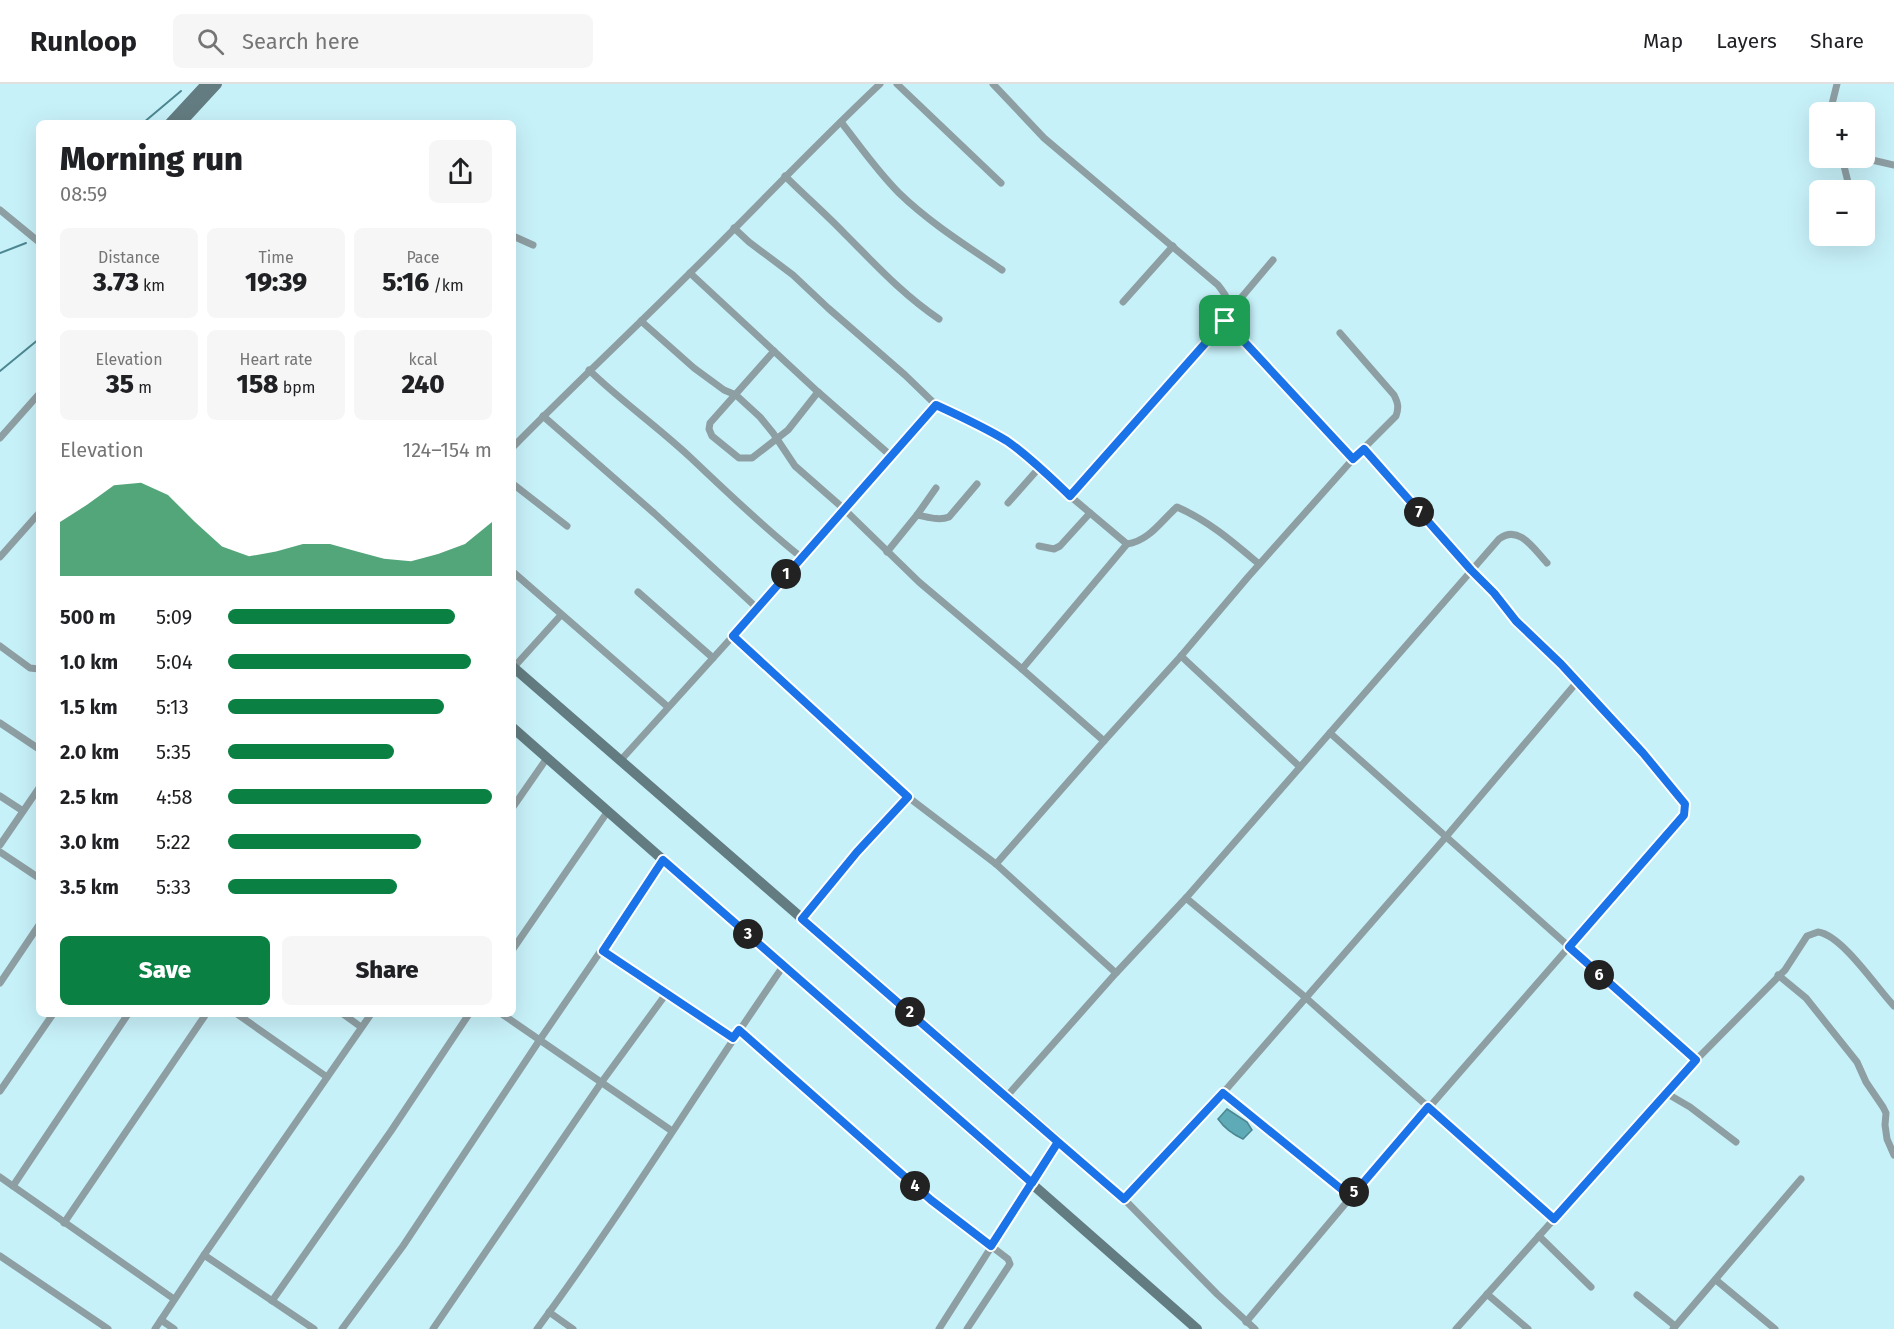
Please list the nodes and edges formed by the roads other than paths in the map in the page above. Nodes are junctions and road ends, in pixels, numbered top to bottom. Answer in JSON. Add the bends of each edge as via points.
{"nodes":[{"id":1,"x":206,"y":84,"type":"edge"},
{"id":2,"x":217,"y":84,"type":"edge"},
{"id":3,"x":880,"y":84,"type":"edge"},
{"id":4,"x":897,"y":84,"type":"edge"},
{"id":5,"x":993,"y":84,"type":"edge"},
{"id":6,"x":1837,"y":84,"type":"edge"},
{"id":7,"x":1832,"y":102,"type":"edge"},
{"id":8,"x":173,"y":120,"type":"edge"},
{"id":9,"x":184,"y":120,"type":"edge"},
{"id":10,"x":841,"y":122,"type":"junction"},
{"id":11,"x":1875,"y":161,"type":"edge"},
{"id":12,"x":1894,"y":165,"type":"edge"},
{"id":13,"x":785,"y":176,"type":"junction"},
{"id":14,"x":1001,"y":183,"type":"dead end"},
{"id":15,"x":0,"y":210,"type":"edge"},
{"id":16,"x":734,"y":228,"type":"junction"},
{"id":17,"x":516,"y":237,"type":"edge"},
{"id":18,"x":36,"y":240,"type":"edge"},
{"id":19,"x":533,"y":245,"type":"dead end"},
{"id":20,"x":1173,"y":246,"type":"junction"},
{"id":21,"x":1273,"y":260,"type":"dead end"},
{"id":22,"x":1002,"y":270,"type":"dead end"},
{"id":23,"x":690,"y":273,"type":"junction"},
{"id":24,"x":1123,"y":302,"type":"dead end"},
{"id":25,"x":1226,"y":317,"type":"junction"},
{"id":26,"x":939,"y":319,"type":"dead end"},
{"id":27,"x":641,"y":321,"type":"junction"},
{"id":28,"x":1340,"y":333,"type":"dead end"},
{"id":29,"x":774,"y":351,"type":"junction"},
{"id":30,"x":589,"y":370,"type":"junction"},
{"id":31,"x":818,"y":392,"type":"junction"},
{"id":32,"x":736,"y":394,"type":"junction"},
{"id":33,"x":36,"y":397,"type":"edge"},
{"id":34,"x":936,"y":405,"type":"junction"},
{"id":35,"x":543,"y":416,"type":"junction"},
{"id":36,"x":0,"y":438,"type":"edge"},
{"id":37,"x":778,"y":439,"type":"junction"},
{"id":38,"x":516,"y":444,"type":"edge"},
{"id":39,"x":1364,"y":449,"type":"junction"},
{"id":40,"x":890,"y":455,"type":"junction"},
{"id":41,"x":1353,"y":459,"type":"junction"},
{"id":42,"x":1039,"y":468,"type":"junction"},
{"id":43,"x":977,"y":484,"type":"dead end"},
{"id":44,"x":516,"y":486,"type":"edge"},
{"id":45,"x":936,"y":488,"type":"dead end"},
{"id":46,"x":1070,"y":496,"type":"junction"},
{"id":47,"x":1008,"y":503,"type":"dead end"},
{"id":48,"x":844,"y":509,"type":"junction"},
{"id":49,"x":1090,"y":513,"type":"junction"},
{"id":50,"x":917,"y":515,"type":"junction"},
{"id":51,"x":36,"y":516,"type":"edge"},
{"id":52,"x":567,"y":526,"type":"dead end"},
{"id":53,"x":1126,"y":544,"type":"junction"},
{"id":54,"x":1039,"y":546,"type":"dead end"},
{"id":55,"x":887,"y":552,"type":"junction"},
{"id":56,"x":0,"y":557,"type":"edge"},
{"id":57,"x":801,"y":557,"type":"junction"},
{"id":58,"x":1547,"y":563,"type":"dead end"},
{"id":59,"x":1259,"y":564,"type":"junction"},
{"id":60,"x":1471,"y":570,"type":"junction"},
{"id":61,"x":516,"y":575,"type":"edge"},
{"id":62,"x":638,"y":592,"type":"dead end"},
{"id":63,"x":757,"y":608,"type":"junction"},
{"id":64,"x":561,"y":615,"type":"junction"},
{"id":65,"x":733,"y":636,"type":"junction"},
{"id":66,"x":0,"y":646,"type":"edge"},
{"id":67,"x":1181,"y":656,"type":"junction"},
{"id":68,"x":713,"y":658,"type":"junction"},
{"id":69,"x":516,"y":664,"type":"edge"},
{"id":70,"x":36,"y":669,"type":"edge"},
{"id":71,"x":1022,"y":669,"type":"junction"},
{"id":72,"x":516,"y":670,"type":"edge"},
{"id":73,"x":1577,"y":682,"type":"junction"},
{"id":74,"x":668,"y":707,"type":"junction"},
{"id":75,"x":0,"y":723,"type":"edge"},
{"id":76,"x":516,"y":732,"type":"edge"},
{"id":77,"x":1330,"y":734,"type":"junction"},
{"id":78,"x":1104,"y":741,"type":"junction"},
{"id":79,"x":36,"y":747,"type":"edge"},
{"id":80,"x":547,"y":758,"type":"junction"},
{"id":81,"x":620,"y":761,"type":"junction"},
{"id":82,"x":1300,"y":767,"type":"junction"},
{"id":83,"x":0,"y":796,"type":"edge"},
{"id":84,"x":908,"y":797,"type":"junction"},
{"id":85,"x":36,"y":798,"type":"edge"},
{"id":86,"x":516,"y":803,"type":"edge"},
{"id":87,"x":23,"y":811,"type":"junction"},
{"id":88,"x":608,"y":811,"type":"junction"},
{"id":89,"x":1445,"y":838,"type":"junction"},
{"id":90,"x":0,"y":845,"type":"edge"},
{"id":91,"x":0,"y":852,"type":"edge"},
{"id":92,"x":663,"y":860,"type":"junction"},
{"id":93,"x":996,"y":864,"type":"junction"},
{"id":94,"x":36,"y":876,"type":"edge"},
{"id":95,"x":1186,"y":898,"type":"junction"},
{"id":96,"x":802,"y":919,"type":"junction"},
{"id":97,"x":36,"y":929,"type":"edge"},
{"id":98,"x":516,"y":945,"type":"edge"},
{"id":99,"x":1569,"y":947,"type":"junction"},
{"id":100,"x":603,"y":951,"type":"junction"},
{"id":101,"x":784,"y":965,"type":"junction"},
{"id":102,"x":1116,"y":973,"type":"junction"},
{"id":103,"x":1778,"y":975,"type":"junction"},
{"id":104,"x":0,"y":983,"type":"edge"},
{"id":105,"x":666,"y":994,"type":"junction"},
{"id":106,"x":1305,"y":998,"type":"junction"},
{"id":107,"x":1894,"y":1006,"type":"edge"},
{"id":108,"x":51,"y":1017,"type":"edge"},
{"id":109,"x":126,"y":1017,"type":"edge"},
{"id":110,"x":204,"y":1017,"type":"edge"},
{"id":111,"x":241,"y":1017,"type":"edge"},
{"id":112,"x":347,"y":1017,"type":"edge"},
{"id":113,"x":369,"y":1017,"type":"edge"},
{"id":114,"x":467,"y":1017,"type":"edge"},
{"id":115,"x":506,"y":1017,"type":"edge"},
{"id":116,"x":361,"y":1027,"type":"junction"},
{"id":117,"x":739,"y":1030,"type":"junction"},
{"id":118,"x":733,"y":1038,"type":"junction"},
{"id":119,"x":539,"y":1041,"type":"junction"},
{"id":120,"x":1696,"y":1060,"type":"junction"},
{"id":121,"x":327,"y":1077,"type":"junction"},
{"id":122,"x":601,"y":1083,"type":"junction"},
{"id":123,"x":0,"y":1091,"type":"edge"},
{"id":124,"x":1223,"y":1093,"type":"junction"},
{"id":125,"x":1666,"y":1093,"type":"junction"},
{"id":126,"x":1007,"y":1096,"type":"junction"},
{"id":127,"x":1428,"y":1107,"type":"junction"},
{"id":128,"x":672,"y":1131,"type":"junction"},
{"id":129,"x":1058,"y":1142,"type":"junction"},
{"id":130,"x":1736,"y":1142,"type":"dead end"},
{"id":131,"x":1894,"y":1155,"type":"edge"},
{"id":132,"x":0,"y":1177,"type":"edge"},
{"id":133,"x":1801,"y":1179,"type":"dead end"},
{"id":134,"x":1032,"y":1183,"type":"junction"},
{"id":135,"x":13,"y":1186,"type":"junction"},
{"id":136,"x":1351,"y":1197,"type":"junction"},
{"id":137,"x":1124,"y":1199,"type":"junction"},
{"id":138,"x":1554,"y":1219,"type":"junction"},
{"id":139,"x":64,"y":1223,"type":"junction"},
{"id":140,"x":1539,"y":1236,"type":"junction"},
{"id":141,"x":991,"y":1246,"type":"junction"},
{"id":142,"x":204,"y":1255,"type":"junction"},
{"id":143,"x":0,"y":1256,"type":"edge"},
{"id":144,"x":1716,"y":1280,"type":"junction"},
{"id":145,"x":1591,"y":1287,"type":"dead end"},
{"id":146,"x":1487,"y":1293,"type":"junction"},
{"id":147,"x":1637,"y":1295,"type":"dead end"},
{"id":148,"x":174,"y":1299,"type":"junction"},
{"id":149,"x":272,"y":1301,"type":"junction"},
{"id":150,"x":549,"y":1312,"type":"junction"},
{"id":151,"x":161,"y":1320,"type":"junction"},
{"id":152,"x":1246,"y":1322,"type":"junction"},
{"id":153,"x":1674,"y":1328,"type":"edge"},
{"id":154,"x":108,"y":1329,"type":"edge"},
{"id":155,"x":155,"y":1329,"type":"edge"},
{"id":156,"x":174,"y":1329,"type":"edge"},
{"id":157,"x":314,"y":1329,"type":"edge"},
{"id":158,"x":342,"y":1329,"type":"edge"},
{"id":159,"x":433,"y":1329,"type":"edge"},
{"id":160,"x":537,"y":1329,"type":"edge"},
{"id":161,"x":573,"y":1329,"type":"edge"},
{"id":162,"x":939,"y":1329,"type":"edge"},
{"id":163,"x":967,"y":1329,"type":"edge"},
{"id":164,"x":1197,"y":1329,"type":"edge"},
{"id":165,"x":1255,"y":1329,"type":"edge"},
{"id":166,"x":1456,"y":1329,"type":"edge"},
{"id":167,"x":1528,"y":1329,"type":"edge"},
{"id":168,"x":1775,"y":1329,"type":"edge"}],
"edges":[{"from":1,"to":8,"type":"main road"},
{"from":2,"to":9,"type":"main road"},
{"from":3,"to":10,"type":"street"},
{"from":4,"to":14,"type":"street"},
{"from":5,"to":20,"type":"street","via":[[1044,138]]},
{"from":6,"to":7,"type":"street"},
{"from":10,"to":13,"type":"street"},
{"from":10,"to":22,"type":"street","via":[[898,192],[927,218]]},
{"from":11,"to":12,"type":"street"},
{"from":13,"to":16,"type":"street"},
{"from":13,"to":26,"type":"street","via":[[888,278]]},
{"from":15,"to":18,"type":"street"},
{"from":16,"to":23,"type":"street"},
{"from":16,"to":34,"type":"street","via":[[793,275]]},
{"from":17,"to":19,"type":"street"},
{"from":20,"to":24,"type":"street"},
{"from":20,"to":25,"type":"street","via":[[1218,285],[1229,302]]},
{"from":21,"to":25,"type":"street"},
{"from":23,"to":27,"type":"street"},
{"from":23,"to":29,"type":"street"},
{"from":25,"to":41,"type":"street"},
{"from":25,"to":46,"type":"street"},
{"from":27,"to":30,"type":"street"},
{"from":27,"to":32,"type":"street","via":[[694,368]]},
{"from":28,"to":39,"type":"street","via":[[1398,404],[1396,416]]},
{"from":29,"to":31,"type":"street"},
{"from":29,"to":32,"type":"street"},
{"from":30,"to":35,"type":"street"},
{"from":30,"to":57,"type":"street"},
{"from":31,"to":37,"type":"street"},
{"from":31,"to":40,"type":"street"},
{"from":32,"to":37,"type":"street"},
{"from":32,"to":37,"type":"street","via":[[710,423],[712,436],[745,459]]},
{"from":33,"to":36,"type":"street"},
{"from":34,"to":40,"type":"street"},
{"from":34,"to":42,"type":"street","via":[[1007,442]]},
{"from":35,"to":38,"type":"street"},
{"from":35,"to":63,"type":"street"},
{"from":37,"to":48,"type":"street","via":[[795,466]]},
{"from":39,"to":41,"type":"street"},
{"from":39,"to":60,"type":"street"},
{"from":40,"to":48,"type":"street"},
{"from":41,"to":59,"type":"street"},
{"from":42,"to":46,"type":"street"},
{"from":42,"to":47,"type":"street"},
{"from":43,"to":50,"type":"street","via":[[949,517]]},
{"from":44,"to":52,"type":"street"},
{"from":45,"to":50,"type":"street"},
{"from":46,"to":49,"type":"street"},
{"from":48,"to":55,"type":"street"},
{"from":48,"to":57,"type":"street"},
{"from":49,"to":53,"type":"street"},
{"from":49,"to":54,"type":"street","via":[[1060,546]]},
{"from":50,"to":55,"type":"street"},
{"from":51,"to":56,"type":"street"},
{"from":53,"to":59,"type":"street","via":[[1148,536],[1178,507],[1219,530]]},
{"from":53,"to":71,"type":"street"},
{"from":55,"to":71,"type":"street"},
{"from":57,"to":63,"type":"street"},
{"from":58,"to":60,"type":"street","via":[[1523,538],[1509,534],[1499,539]]},
{"from":59,"to":67,"type":"street"},
{"from":60,"to":73,"type":"street"},
{"from":60,"to":77,"type":"street"},
{"from":61,"to":64,"type":"street"},
{"from":62,"to":68,"type":"street"},
{"from":63,"to":65,"type":"street"},
{"from":64,"to":69,"type":"street"},
{"from":64,"to":74,"type":"street"},
{"from":65,"to":68,"type":"street"},
{"from":65,"to":84,"type":"street"},
{"from":66,"to":70,"type":"street"},
{"from":67,"to":78,"type":"street"},
{"from":67,"to":82,"type":"street"},
{"from":68,"to":74,"type":"street"},
{"from":71,"to":78,"type":"street"},
{"from":72,"to":81,"type":"main road"},
{"from":73,"to":89,"type":"street"},
{"from":73,"to":99,"type":"street","via":[[1669,783],[1685,804],[1685,810]]},
{"from":74,"to":81,"type":"street"},
{"from":75,"to":79,"type":"street"},
{"from":76,"to":80,"type":"main road"},
{"from":77,"to":82,"type":"street"},
{"from":77,"to":89,"type":"street"},
{"from":78,"to":93,"type":"street"},
{"from":80,"to":86,"type":"street"},
{"from":80,"to":88,"type":"main road"},
{"from":81,"to":96,"type":"main road"},
{"from":82,"to":95,"type":"street"},
{"from":83,"to":87,"type":"street"},
{"from":84,"to":93,"type":"street"},
{"from":84,"to":96,"type":"street"},
{"from":85,"to":87,"type":"street"},
{"from":87,"to":90,"type":"street"},
{"from":88,"to":92,"type":"main road"},
{"from":88,"to":98,"type":"street"},
{"from":89,"to":99,"type":"street"},
{"from":89,"to":106,"type":"street"},
{"from":91,"to":94,"type":"street"},
{"from":92,"to":100,"type":"street"},
{"from":92,"to":101,"type":"main road"},
{"from":93,"to":102,"type":"street"},
{"from":95,"to":102,"type":"street"},
{"from":95,"to":106,"type":"street"},
{"from":96,"to":126,"type":"main road"},
{"from":97,"to":104,"type":"street"},
{"from":99,"to":120,"type":"street"},
{"from":99,"to":127,"type":"street"},
{"from":100,"to":105,"type":"street"},
{"from":100,"to":119,"type":"street"},
{"from":101,"to":117,"type":"street"},
{"from":101,"to":134,"type":"main road"},
{"from":102,"to":126,"type":"street"},
{"from":103,"to":107,"type":"street","via":[[1807,936],[1823,933],[1846,950]]},
{"from":103,"to":120,"type":"street"},
{"from":103,"to":131,"type":"street","via":[[1806,998],[1857,1062],[1886,1113],[1887,1139]]},
{"from":105,"to":118,"type":"street"},
{"from":105,"to":122,"type":"street"},
{"from":106,"to":124,"type":"street"},
{"from":106,"to":127,"type":"street"},
{"from":108,"to":123,"type":"street"},
{"from":109,"to":135,"type":"street"},
{"from":110,"to":139,"type":"street"},
{"from":111,"to":121,"type":"street"},
{"from":112,"to":116,"type":"street"},
{"from":113,"to":116,"type":"street"},
{"from":114,"to":149,"type":"street"},
{"from":115,"to":119,"type":"street"},
{"from":116,"to":121,"type":"street"},
{"from":117,"to":118,"type":"street"},
{"from":117,"to":141,"type":"street","via":[[931,1200]]},
{"from":118,"to":128,"type":"street"},
{"from":119,"to":122,"type":"street"},
{"from":119,"to":158,"type":"street","via":[[403,1246]]},
{"from":120,"to":125,"type":"street"},
{"from":121,"to":142,"type":"street"},
{"from":122,"to":128,"type":"street"},
{"from":122,"to":159,"type":"street"},
{"from":124,"to":136,"type":"street"},
{"from":124,"to":137,"type":"street"},
{"from":125,"to":130,"type":"street"},
{"from":125,"to":138,"type":"street"},
{"from":126,"to":129,"type":"main road"},
{"from":127,"to":136,"type":"street"},
{"from":127,"to":138,"type":"street"},
{"from":128,"to":150,"type":"street"},
{"from":129,"to":134,"type":"main road"},
{"from":129,"to":137,"type":"street"},
{"from":132,"to":135,"type":"street"},
{"from":133,"to":144,"type":"street"},
{"from":134,"to":141,"type":"street"},
{"from":134,"to":164,"type":"main road"},
{"from":135,"to":139,"type":"street"},
{"from":136,"to":152,"type":"street"},
{"from":137,"to":152,"type":"street"},
{"from":138,"to":140,"type":"street"},
{"from":139,"to":148,"type":"street"},
{"from":140,"to":145,"type":"street"},
{"from":140,"to":146,"type":"street"},
{"from":141,"to":162,"type":"street"},
{"from":141,"to":163,"type":"street","via":[[1010,1264]]},
{"from":142,"to":148,"type":"street"},
{"from":142,"to":149,"type":"street"},
{"from":143,"to":154,"type":"street"},
{"from":144,"to":153,"type":"street"},
{"from":144,"to":168,"type":"street"},
{"from":146,"to":166,"type":"street"},
{"from":146,"to":167,"type":"street"},
{"from":147,"to":153,"type":"street"},
{"from":148,"to":151,"type":"street"},
{"from":149,"to":157,"type":"street"},
{"from":150,"to":160,"type":"street"},
{"from":150,"to":161,"type":"street"},
{"from":151,"to":155,"type":"street"},
{"from":151,"to":156,"type":"street"},
{"from":152,"to":165,"type":"street"}]}
